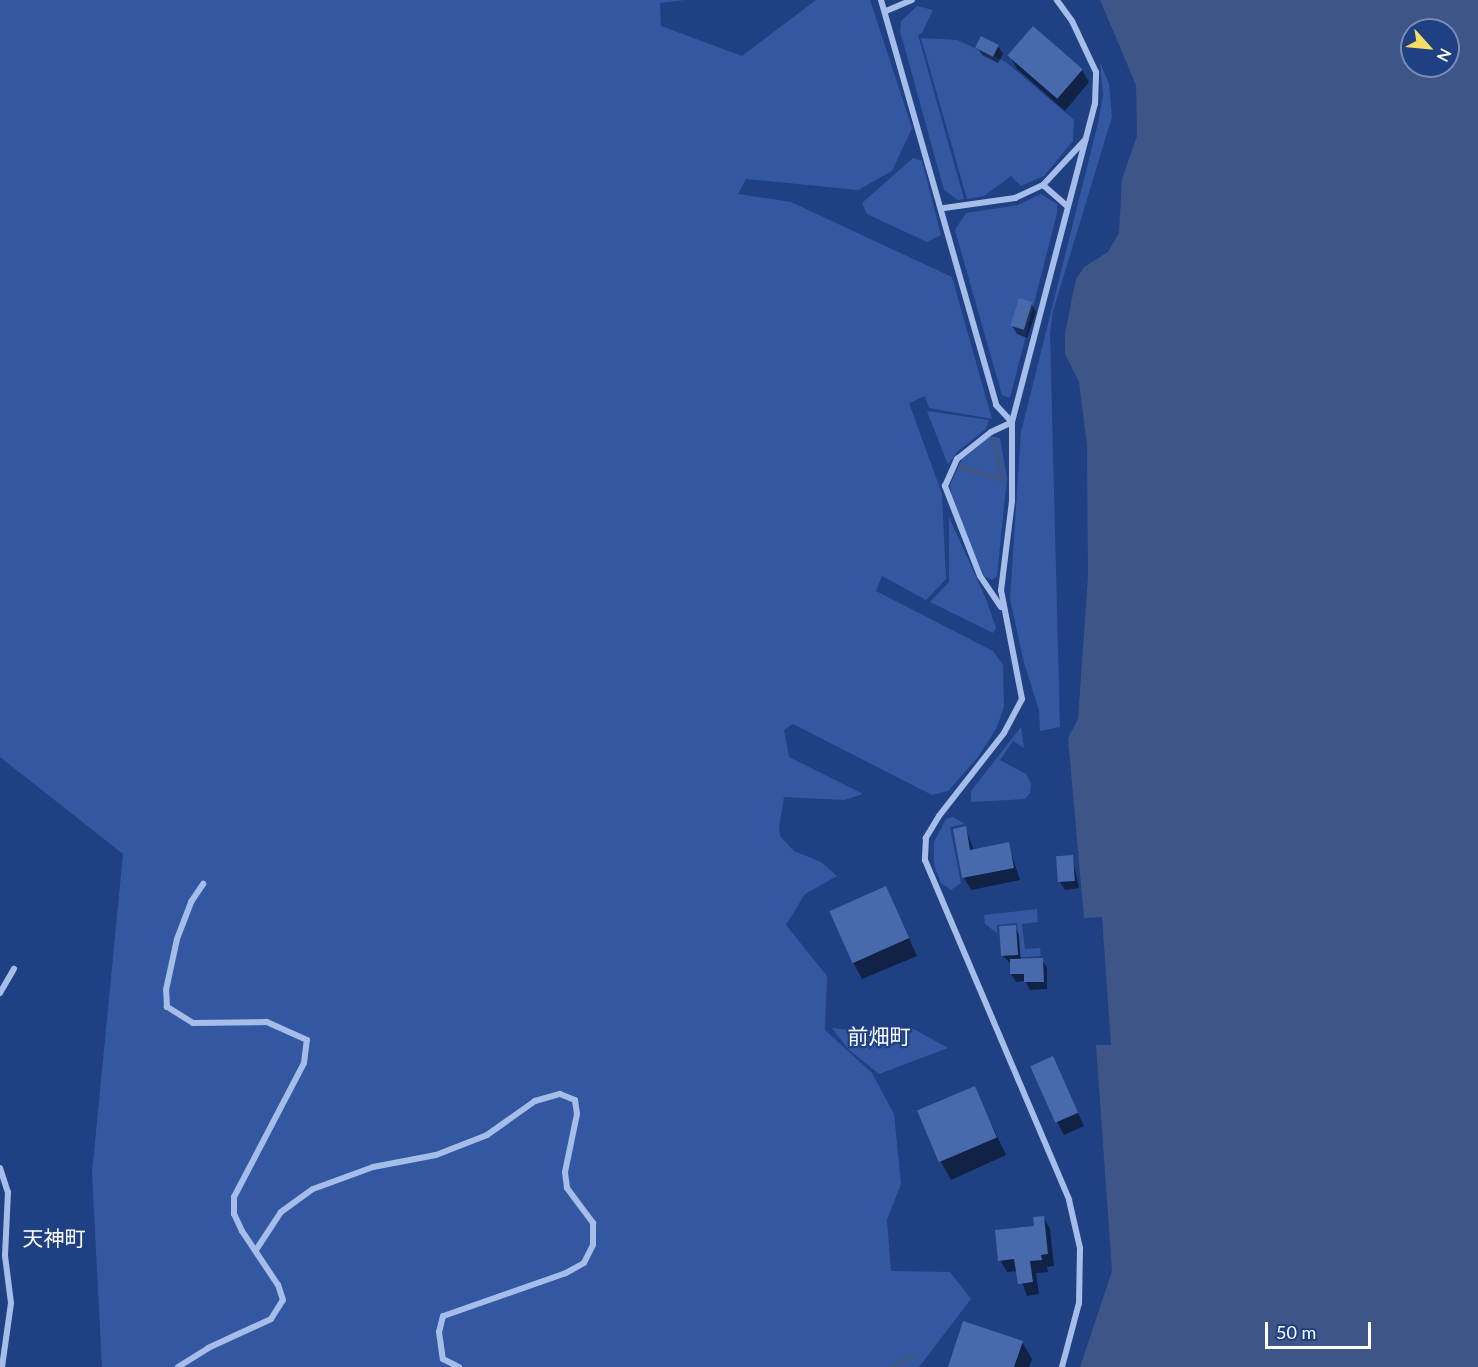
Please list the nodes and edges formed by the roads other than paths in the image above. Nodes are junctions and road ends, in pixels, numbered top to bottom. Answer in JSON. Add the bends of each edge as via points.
{"nodes":[{"id":1,"x":881,"y":0,"type":"edge"},
{"id":2,"x":912,"y":0,"type":"edge"},
{"id":3,"x":1057,"y":0,"type":"edge"},
{"id":4,"x":886,"y":11,"type":"junction"},
{"id":5,"x":1086,"y":139,"type":"junction"},
{"id":6,"x":1043,"y":185,"type":"junction"},
{"id":7,"x":1068,"y":207,"type":"junction"},
{"id":8,"x":944,"y":208,"type":"junction"},
{"id":9,"x":1012,"y":422,"type":"junction"},
{"id":10,"x":1004,"y":610,"type":"junction"},
{"id":11,"x":203,"y":884,"type":"dead end"},
{"id":12,"x":14,"y":969,"type":"dead end"},
{"id":13,"x":0,"y":993,"type":"edge"},
{"id":14,"x":0,"y":1168,"type":"edge"},
{"id":15,"x":256,"y":1250,"type":"junction"},
{"id":16,"x":2,"y":1367,"type":"edge"},
{"id":17,"x":178,"y":1367,"type":"edge"},
{"id":18,"x":459,"y":1367,"type":"edge"},
{"id":19,"x":1062,"y":1367,"type":"edge"}],
"edges":[{"from":1,"to":4,"type":"street"},
{"from":2,"to":4,"type":"street"},
{"from":3,"to":5,"type":"street","via":[[1072,21],[1096,72],[1095,104]]},
{"from":4,"to":8,"type":"street"},
{"from":5,"to":6,"type":"street"},
{"from":5,"to":7,"type":"street"},
{"from":6,"to":7,"type":"street"},
{"from":6,"to":8,"type":"street","via":[[1014,198]]},
{"from":7,"to":9,"type":"street"},
{"from":8,"to":9,"type":"street","via":[[996,405]]},
{"from":9,"to":10,"type":"street","via":[[1012,501],[1001,590]]},
{"from":9,"to":10,"type":"street","via":[[991,432],[957,459],[945,486],[980,576]]},
{"from":10,"to":19,"type":"street","via":[[1022,699],[1004,733],[939,816],[926,838],[925,860],[1069,1200],[1080,1248],[1078,1303]]},
{"from":11,"to":15,"type":"street","via":[[191,902],[177,939],[165,990],[167,1007],[193,1023],[267,1022],[307,1040],[304,1063],[240,1178],[234,1197],[234,1214]]},
{"from":12,"to":13,"type":"street"},
{"from":14,"to":16,"type":"street","via":[[8,1192],[5,1256],[11,1303]]},
{"from":15,"to":17,"type":"street","via":[[283,1300],[276,1316],[208,1348]]},
{"from":15,"to":18,"type":"street","via":[[281,1212],[313,1188],[373,1167],[436,1155],[477,1139],[536,1101],[560,1094],[575,1100],[577,1114],[565,1172],[567,1188],[593,1223],[593,1245],[584,1263],[566,1273],[443,1316],[439,1332],[443,1359]]}]}
